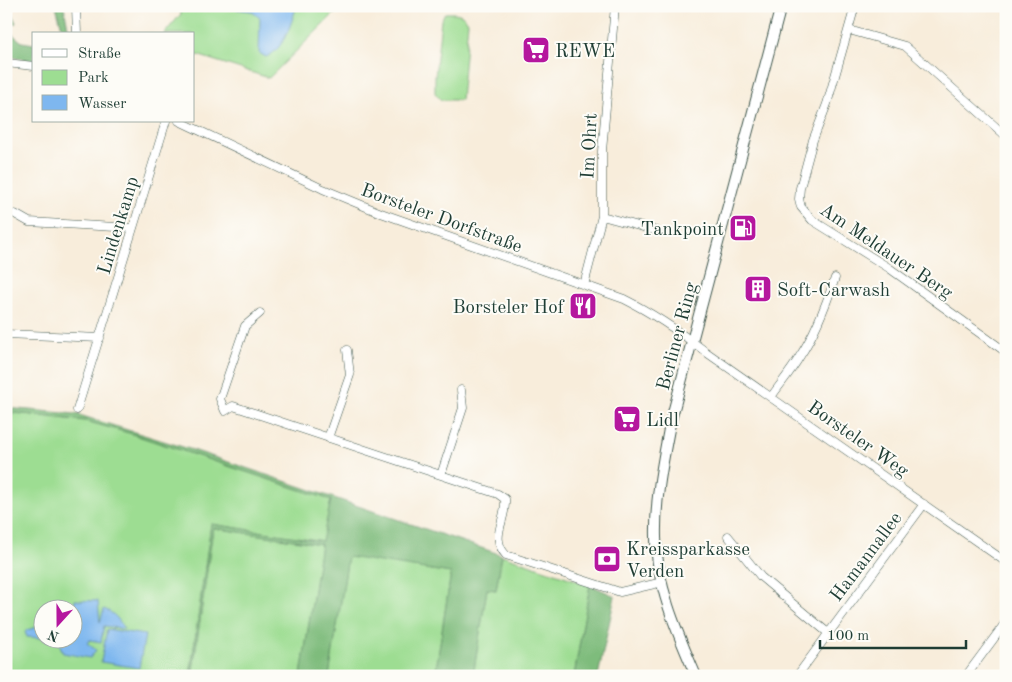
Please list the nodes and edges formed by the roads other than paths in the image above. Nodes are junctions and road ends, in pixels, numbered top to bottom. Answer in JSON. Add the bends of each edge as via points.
{"nodes":[{"id":1,"x":76,"y":6,"type":"edge"},
{"id":2,"x":615,"y":6,"type":"edge"},
{"id":3,"x":781,"y":6,"type":"edge"},
{"id":4,"x":855,"y":6,"type":"edge"},
{"id":5,"x":848,"y":30,"type":"junction"},
{"id":6,"x":77,"y":32,"type":"edge"},
{"id":7,"x":6,"y":63,"type":"edge"},
{"id":8,"x":32,"y":66,"type":"edge"},
{"id":9,"x":166,"y":122,"type":"edge"},
{"id":10,"x":181,"y":122,"type":"edge"},
{"id":11,"x":1006,"y":136,"type":"edge"},
{"id":12,"x":15,"y":214,"type":"dead end"},
{"id":13,"x":602,"y":216,"type":"junction"},
{"id":14,"x":133,"y":228,"type":"junction"},
{"id":15,"x":657,"y":231,"type":"dead end"},
{"id":16,"x":835,"y":278,"type":"dead end"},
{"id":17,"x":584,"y":285,"type":"junction"},
{"id":18,"x":260,"y":313,"type":"dead end"},
{"id":19,"x":6,"y":334,"type":"edge"},
{"id":20,"x":100,"y":338,"type":"junction"},
{"id":21,"x":693,"y":342,"type":"junction"},
{"id":22,"x":347,"y":350,"type":"dead end"},
{"id":23,"x":1006,"y":352,"type":"edge"},
{"id":24,"x":461,"y":390,"type":"dead end"},
{"id":25,"x":772,"y":397,"type":"junction"},
{"id":26,"x":77,"y":410,"type":"dead end"},
{"id":27,"x":328,"y":438,"type":"junction"},
{"id":28,"x":441,"y":475,"type":"junction"},
{"id":29,"x":924,"y":504,"type":"junction"},
{"id":30,"x":728,"y":536,"type":"dead end"},
{"id":31,"x":1006,"y":562,"type":"edge"},
{"id":32,"x":663,"y":582,"type":"junction"},
{"id":33,"x":1006,"y":622,"type":"edge"},
{"id":34,"x":828,"y":633,"type":"junction"},
{"id":35,"x":696,"y":676,"type":"edge"},
{"id":36,"x":797,"y":676,"type":"edge"},
{"id":37,"x":966,"y":676,"type":"edge"}],
"edges":[{"from":1,"to":6,"type":"street"},
{"from":2,"to":13,"type":"street","name":"Im Ohrt","via":[[602,151]]},
{"from":3,"to":21,"type":"street","name":"Berliner Ring"},
{"from":4,"to":5,"type":"street","name":"Am Meldauer Berg"},
{"from":5,"to":11,"type":"street","via":[[905,46]]},
{"from":5,"to":23,"type":"street","name":"Am Meldauer Berg","via":[[800,188],[801,207],[812,220],[889,268]]},
{"from":7,"to":8,"type":"street"},
{"from":9,"to":14,"type":"street","name":"Lindenkamp"},
{"from":10,"to":17,"type":"street","name":"Borsteler Dorfstraße","via":[[344,199]]},
{"from":12,"to":14,"type":"street","via":[[29,222]]},
{"from":13,"to":15,"type":"street"},
{"from":13,"to":17,"type":"street","name":"Im Ohrt"},
{"from":14,"to":20,"type":"street","name":"Lindenkamp"},
{"from":16,"to":25,"type":"street","via":[[811,338]]},
{"from":17,"to":21,"type":"street","name":"Borsteler Dorfstraße","via":[[643,308]]},
{"from":18,"to":27,"type":"street","via":[[245,326],[220,399],[225,411],[233,406]]},
{"from":19,"to":20,"type":"street"},
{"from":20,"to":26,"type":"street","name":"Lindenkamp"},
{"from":21,"to":25,"type":"street","name":"Borsteler Weg"},
{"from":21,"to":32,"type":"street","name":"Berliner Ring","via":[[670,424],[659,480],[656,538]]},
{"from":22,"to":27,"type":"street","via":[[350,375]]},
{"from":24,"to":28,"type":"street","via":[[462,408]]},
{"from":25,"to":29,"type":"street","name":"Borsteler Weg"},
{"from":27,"to":28,"type":"street"},
{"from":28,"to":32,"type":"street","via":[[505,499],[498,537],[499,548],[506,555],[620,592]]},
{"from":29,"to":31,"type":"street","name":"Borsteler Weg"},
{"from":29,"to":34,"type":"street","name":"Hamannallee"},
{"from":30,"to":34,"type":"street","via":[[761,577]]},
{"from":32,"to":35,"type":"street","name":"Berliner Ring","via":[[675,626]]},
{"from":33,"to":37,"type":"street"},
{"from":34,"to":36,"type":"street","name":"Hamannallee"}]}
